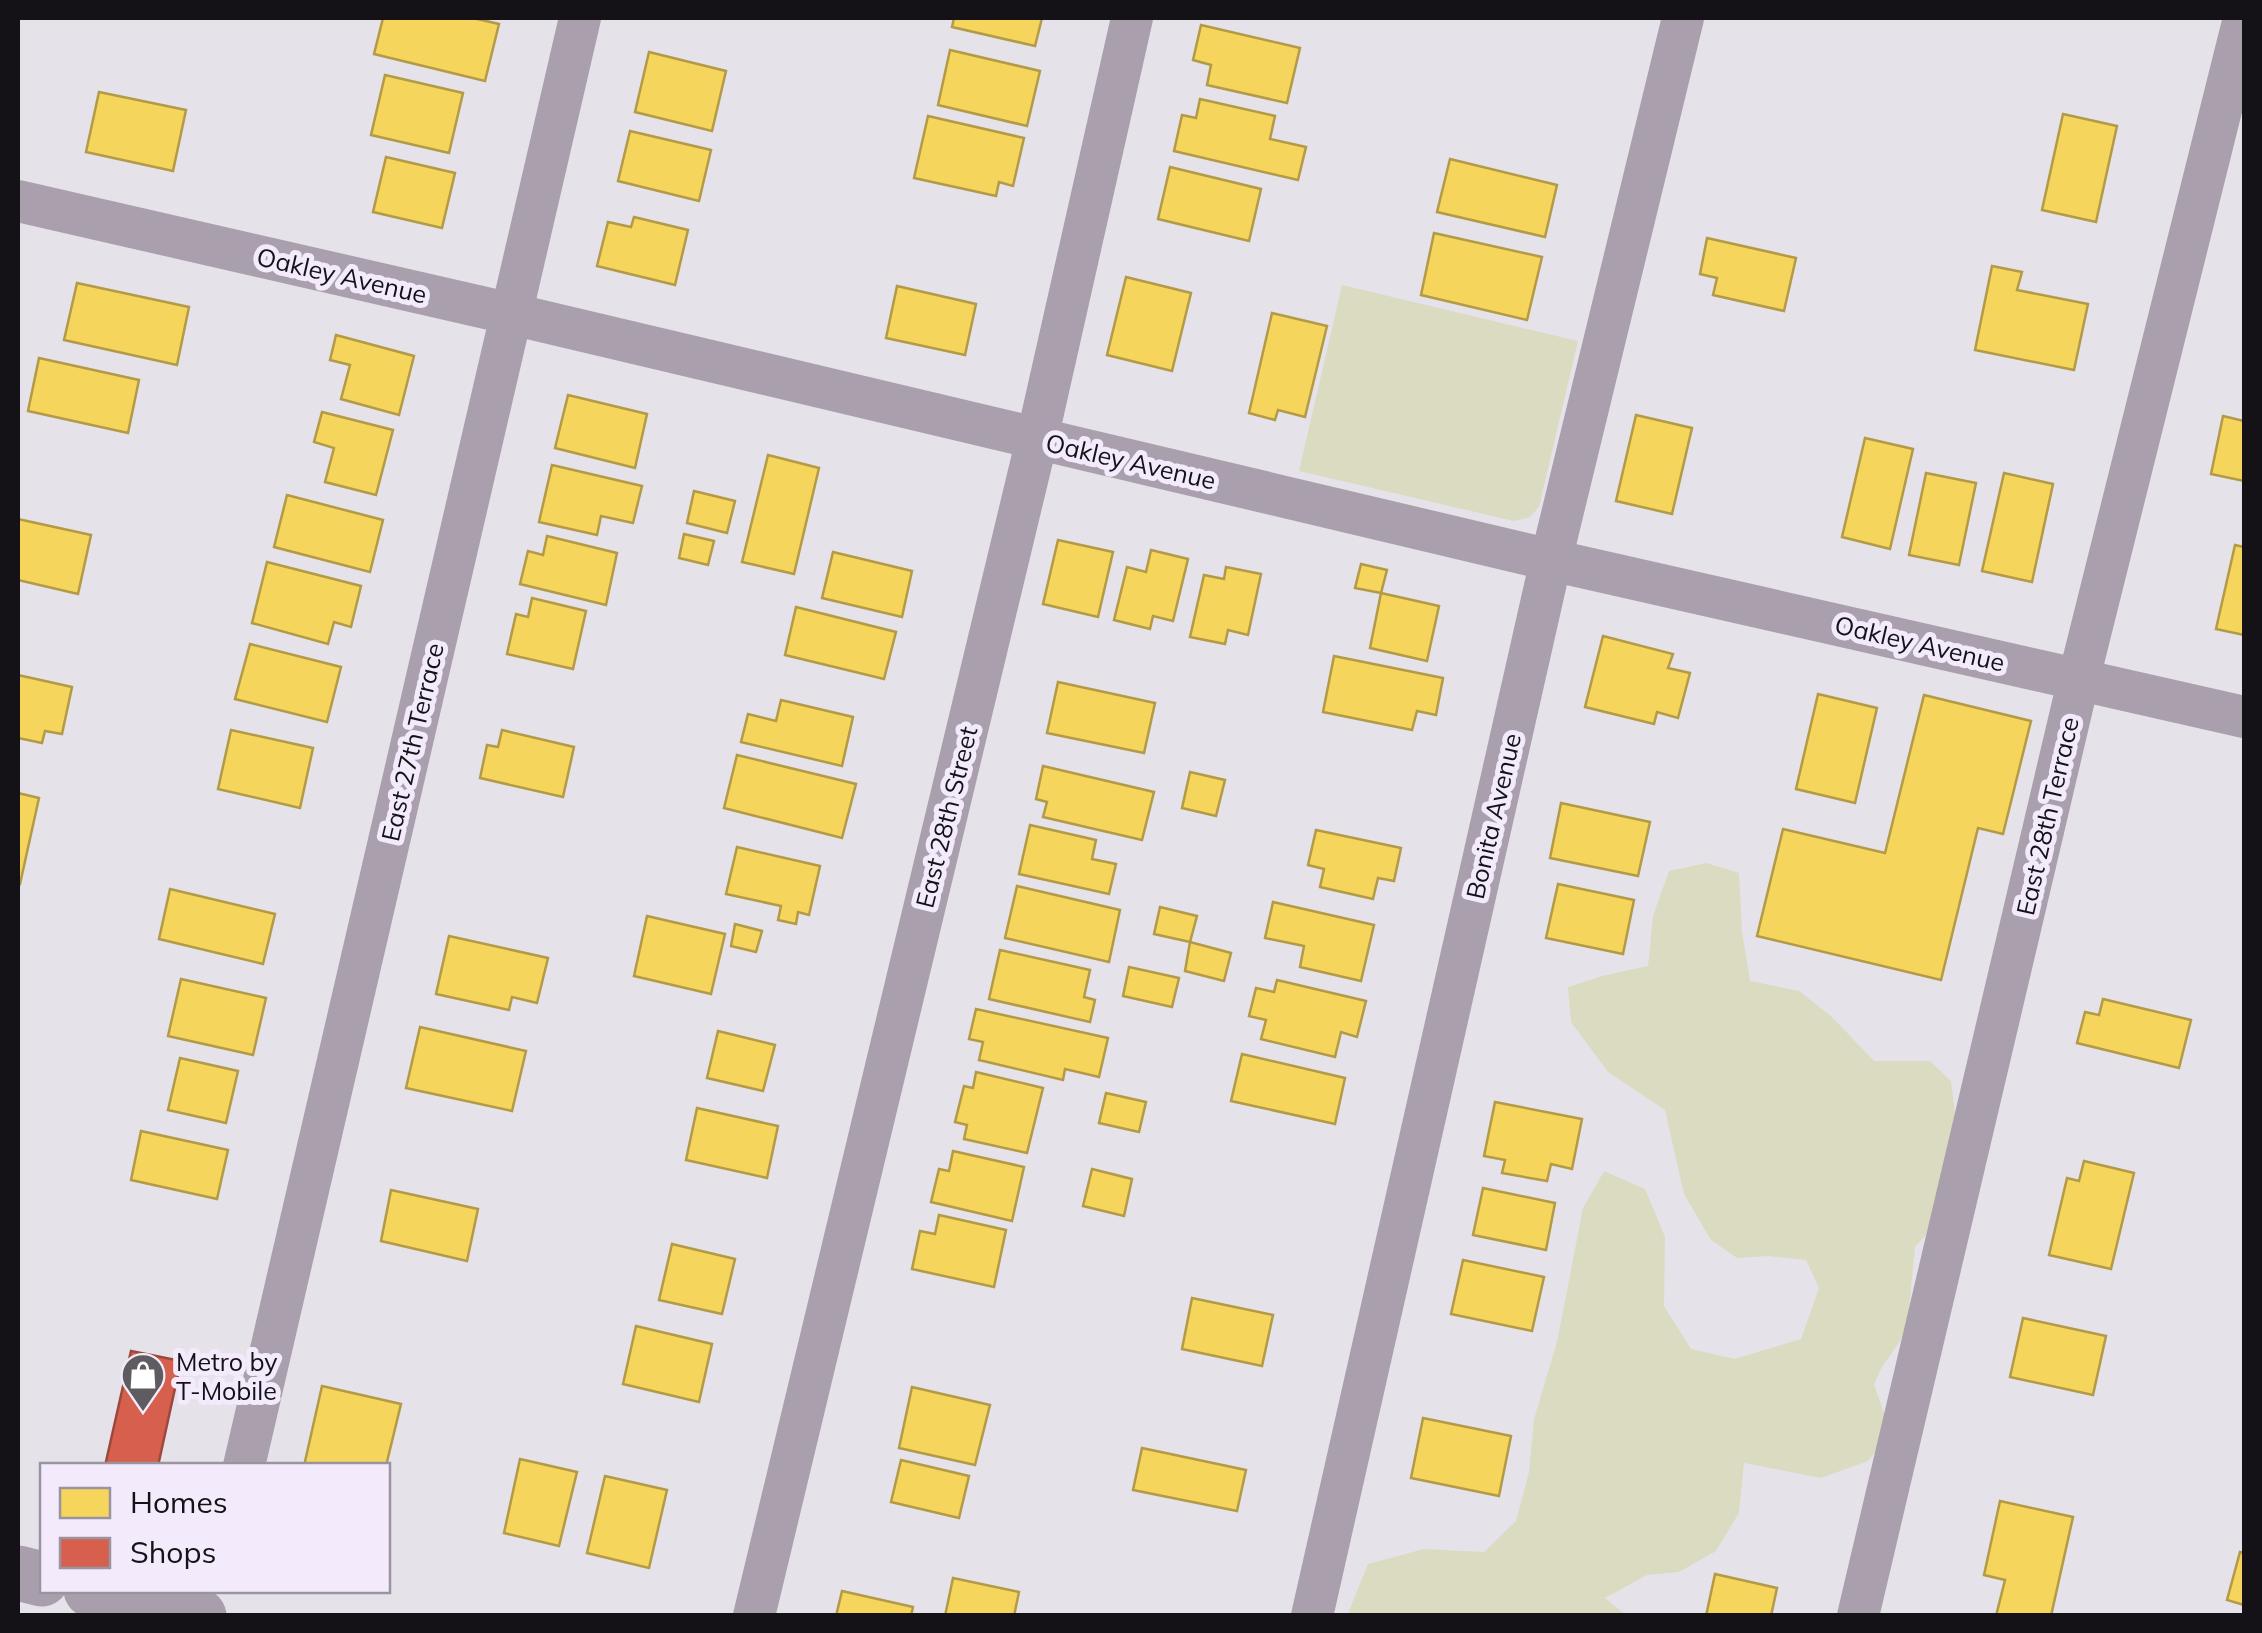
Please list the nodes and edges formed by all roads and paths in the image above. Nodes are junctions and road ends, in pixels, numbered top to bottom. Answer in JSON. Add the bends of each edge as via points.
{"nodes":[{"id":1,"x":580,"y":18,"type":"edge"},
{"id":2,"x":1132,"y":18,"type":"edge"},
{"id":3,"x":1684,"y":18,"type":"edge"},
{"id":4,"x":2244,"y":18,"type":"edge"},
{"id":5,"x":18,"y":201,"type":"edge"},
{"id":6,"x":512,"y":314,"type":"junction"},
{"id":7,"x":1037,"y":439,"type":"junction"},
{"id":8,"x":1551,"y":560,"type":"junction"},
{"id":9,"x":2080,"y":678,"type":"junction"},
{"id":10,"x":2244,"y":717,"type":"edge"},
{"id":11,"x":245,"y":1463,"type":"edge"},
{"id":12,"x":103,"y":1593,"type":"edge"},
{"id":13,"x":199,"y":1616,"type":"edge"},
{"id":14,"x":754,"y":1616,"type":"edge"},
{"id":15,"x":1312,"y":1616,"type":"edge"},
{"id":16,"x":1858,"y":1616,"type":"edge"}],
"edges":[{"from":1,"to":6,"type":"street","name":"East 27th Terrace"},
{"from":2,"to":7,"type":"street","name":"East 28th Street"},
{"from":3,"to":8,"type":"street","name":"Bonita Avenue"},
{"from":4,"to":9,"type":"street","name":"East 28th Terrace"},
{"from":5,"to":6,"type":"street","name":"Oakley Avenue"},
{"from":6,"to":7,"type":"street","name":"Oakley Avenue"},
{"from":6,"to":11,"type":"street","name":"East 27th Terrace"},
{"from":7,"to":8,"type":"street","name":"Oakley Avenue"},
{"from":7,"to":14,"type":"street","name":"East 28th Street"},
{"from":8,"to":9,"type":"street","name":"Oakley Avenue"},
{"from":8,"to":15,"type":"street","name":"Bonita Avenue"},
{"from":9,"to":10,"type":"street","name":"Oakley Avenue"},
{"from":9,"to":16,"type":"street","name":"East 28th Terrace"},
{"from":12,"to":13,"type":"main road"}]}
